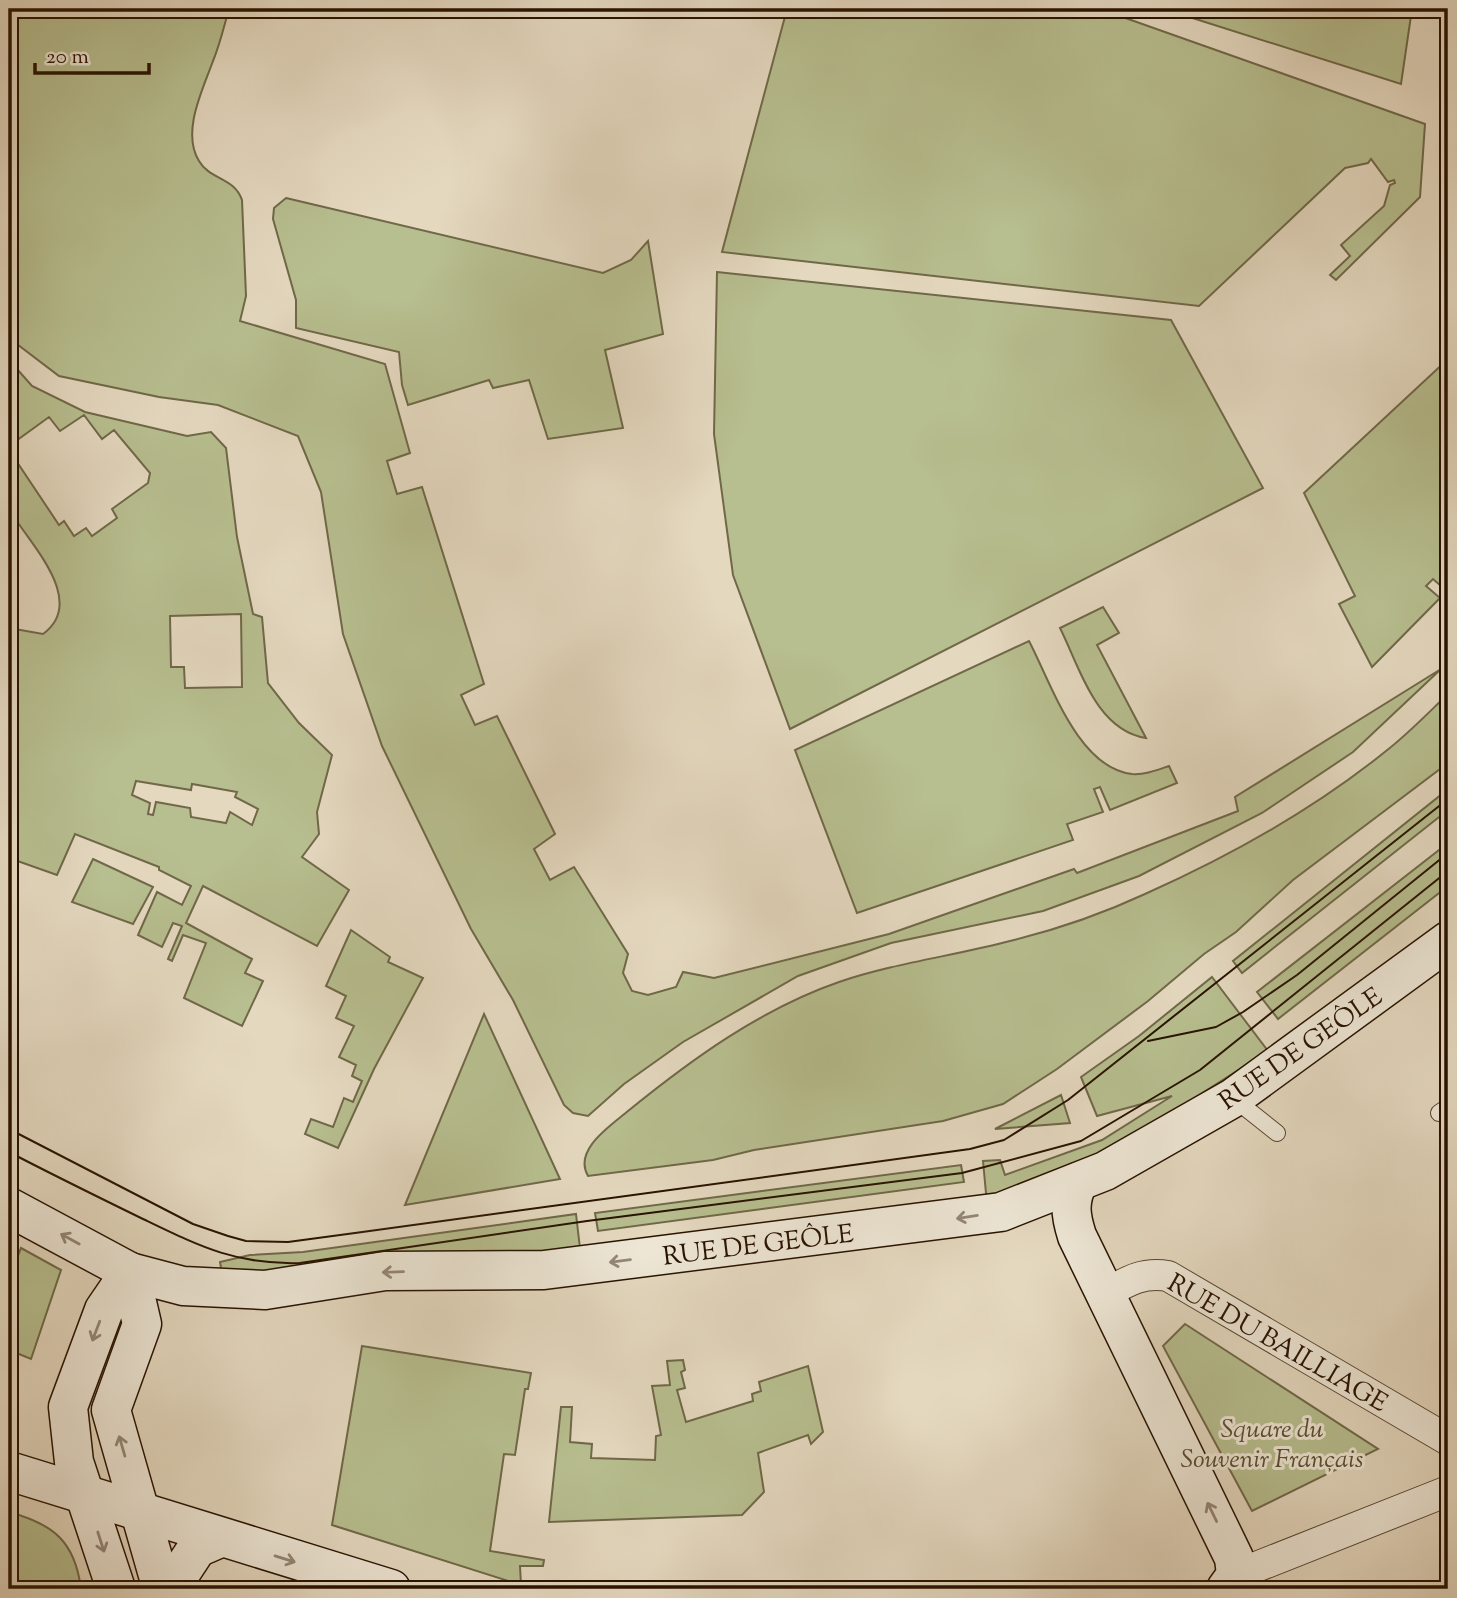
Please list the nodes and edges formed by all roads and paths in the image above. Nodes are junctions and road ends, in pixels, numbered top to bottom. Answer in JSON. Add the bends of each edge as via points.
{"nodes":[{"id":1,"x":1448,"y":941,"type":"edge"},
{"id":2,"x":1233,"y":1098,"type":"junction"},
{"id":3,"x":1277,"y":1133,"type":"dead end"},
{"id":4,"x":1078,"y":1182,"type":"junction"},
{"id":5,"x":9,"y":1207,"type":"edge"},
{"id":6,"x":1016,"y":1207,"type":"junction"},
{"id":7,"x":1077,"y":1236,"type":"junction"},
{"id":8,"x":130,"y":1272,"type":"junction"},
{"id":9,"x":1105,"y":1294,"type":"junction"},
{"id":10,"x":1448,"y":1440,"type":"edge"},
{"id":11,"x":9,"y":1471,"type":"edge"},
{"id":12,"x":1448,"y":1491,"type":"edge"},
{"id":13,"x":86,"y":1495,"type":"junction"},
{"id":14,"x":140,"y":1512,"type":"junction"},
{"id":15,"x":220,"y":1538,"type":"junction"},
{"id":16,"x":1236,"y":1584,"type":"edge"},
{"id":17,"x":116,"y":1589,"type":"edge"},
{"id":18,"x":162,"y":1589,"type":"edge"},
{"id":19,"x":170,"y":1589,"type":"edge"},
{"id":20,"x":391,"y":1589,"type":"edge"}],
"edges":[{"from":1,"to":2,"type":"main road","name":"RUE DE GEÔLE"},
{"from":2,"to":3,"type":"lane"},
{"from":2,"to":4,"type":"main road","name":"RUE DE GEÔLE"},
{"from":4,"to":6,"type":"main road","name":"RUE DE GEÔLE"},
{"from":4,"to":7,"type":"main road","via":[[1070,1213]]},
{"from":8,"to":5,"type":"main road","name":"RUE DE GEÔLE","one_way":true},
{"from":6,"to":7,"type":"street","via":[[1056,1220]]},
{"from":6,"to":8,"type":"main road","name":"RUE DE GEÔLE","one_way":true,"via":[[908,1226],[544,1270],[385,1272],[265,1290],[183,1286]]},
{"from":7,"to":9,"type":"main road"},
{"from":8,"to":13,"type":"main road","one_way":true,"via":[[104,1310],[68,1407],[74,1462]]},
{"from":14,"to":8,"type":"main road","one_way":true,"via":[[111,1410],[142,1324]]},
{"from":9,"to":10,"type":"street","name":"RUE DU BAILLIAGE","via":[[1135,1277],[1150,1273],[1168,1276]]},
{"from":16,"to":9,"type":"main road","one_way":true,"via":[[1234,1558],[1225,1538]]},
{"from":11,"to":13,"type":"main road"},
{"from":12,"to":16,"type":"street"},
{"from":13,"to":14,"type":"main road"},
{"from":13,"to":17,"type":"main road","one_way":true},
{"from":14,"to":15,"type":"main road"},
{"from":14,"to":18,"type":"main road"},
{"from":15,"to":19,"type":"main road","via":[[197,1548]]},
{"from":15,"to":20,"type":"main road","one_way":true}]}
